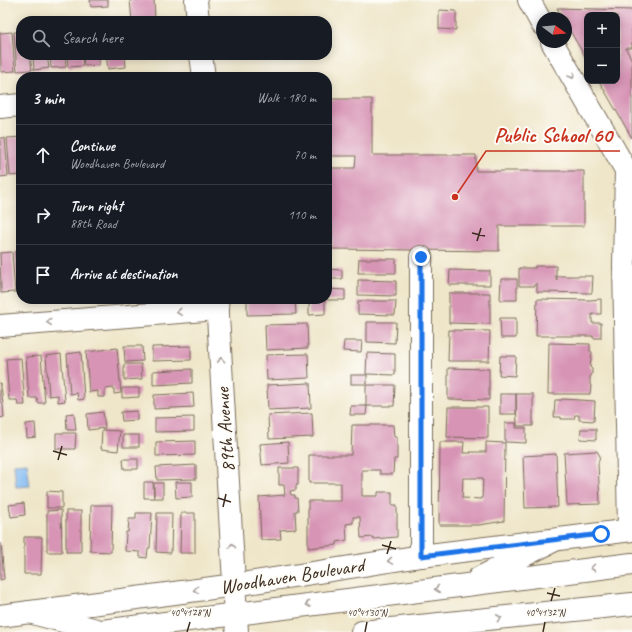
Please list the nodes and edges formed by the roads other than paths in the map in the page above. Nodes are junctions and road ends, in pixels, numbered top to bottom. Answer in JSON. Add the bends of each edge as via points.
{"nodes":[{"id":1,"x":196,"y":0,"type":"edge"},
{"id":2,"x":529,"y":0,"type":"edge"},
{"id":3,"x":536,"y":13,"type":"edge"},
{"id":4,"x":198,"y":16,"type":"edge"},
{"id":5,"x":555,"y":48,"type":"edge"},
{"id":6,"x":202,"y":60,"type":"edge"},
{"id":7,"x":203,"y":72,"type":"edge"},
{"id":8,"x":16,"y":105,"type":"edge"},
{"id":9,"x":0,"y":107,"type":"edge"},
{"id":10,"x":421,"y":257,"type":"dead end"},
{"id":11,"x":628,"y":265,"type":"edge"},
{"id":12,"x":217,"y":304,"type":"edge"},
{"id":13,"x":0,"y":326,"type":"edge"},
{"id":14,"x":631,"y":530,"type":"edge"},
{"id":15,"x":555,"y":540,"type":"junction"},
{"id":16,"x":421,"y":556,"type":"junction"},
{"id":17,"x":632,"y":564,"type":"edge"},
{"id":18,"x":234,"y":585,"type":"junction"},
{"id":19,"x":467,"y":585,"type":"junction"},
{"id":20,"x":632,"y":604,"type":"edge"},
{"id":21,"x":29,"y":612,"type":"junction"},
{"id":22,"x":0,"y":616,"type":"edge"},
{"id":23,"x":237,"y":623,"type":"edge"},
{"id":24,"x":450,"y":624,"type":"junction"},
{"id":25,"x":97,"y":632,"type":"edge"},
{"id":26,"x":362,"y":632,"type":"edge"},
{"id":27,"x":474,"y":632,"type":"edge"}],
"edges":[{"from":1,"to":4,"type":"street"},
{"from":2,"to":3,"type":"street"},
{"from":5,"to":11,"type":"street","one_way":true,"via":[[626,170]]},
{"from":6,"to":7,"type":"street"},
{"from":8,"to":9,"type":"street"},
{"from":10,"to":16,"type":"street"},
{"from":11,"to":14,"type":"street"},
{"from":12,"to":13,"type":"street","one_way":true},
{"from":18,"to":12,"type":"street","name":"89th Avenue","one_way":true},
{"from":14,"to":15,"type":"street","name":"Woodhaven Boulevard"},
{"from":15,"to":16,"type":"street","name":"Woodhaven Boulevard"},
{"from":15,"to":19,"type":"street"},
{"from":16,"to":18,"type":"street","name":"Woodhaven Boulevard","one_way":true},
{"from":17,"to":19,"type":"street","name":"Woodhaven Boulevard","one_way":true},
{"from":18,"to":21,"type":"street","name":"Woodhaven Boulevard","one_way":true},
{"from":18,"to":23,"type":"street","name":"89th Avenue"},
{"from":19,"to":23,"type":"street","name":"Woodhaven Boulevard","one_way":true},
{"from":24,"to":20,"type":"street","one_way":true},
{"from":21,"to":22,"type":"street","name":"Woodhaven Boulevard"},
{"from":21,"to":25,"type":"street"},
{"from":23,"to":25,"type":"street","name":"Woodhaven Boulevard"},
{"from":24,"to":26,"type":"street"},
{"from":24,"to":27,"type":"street"}]}
